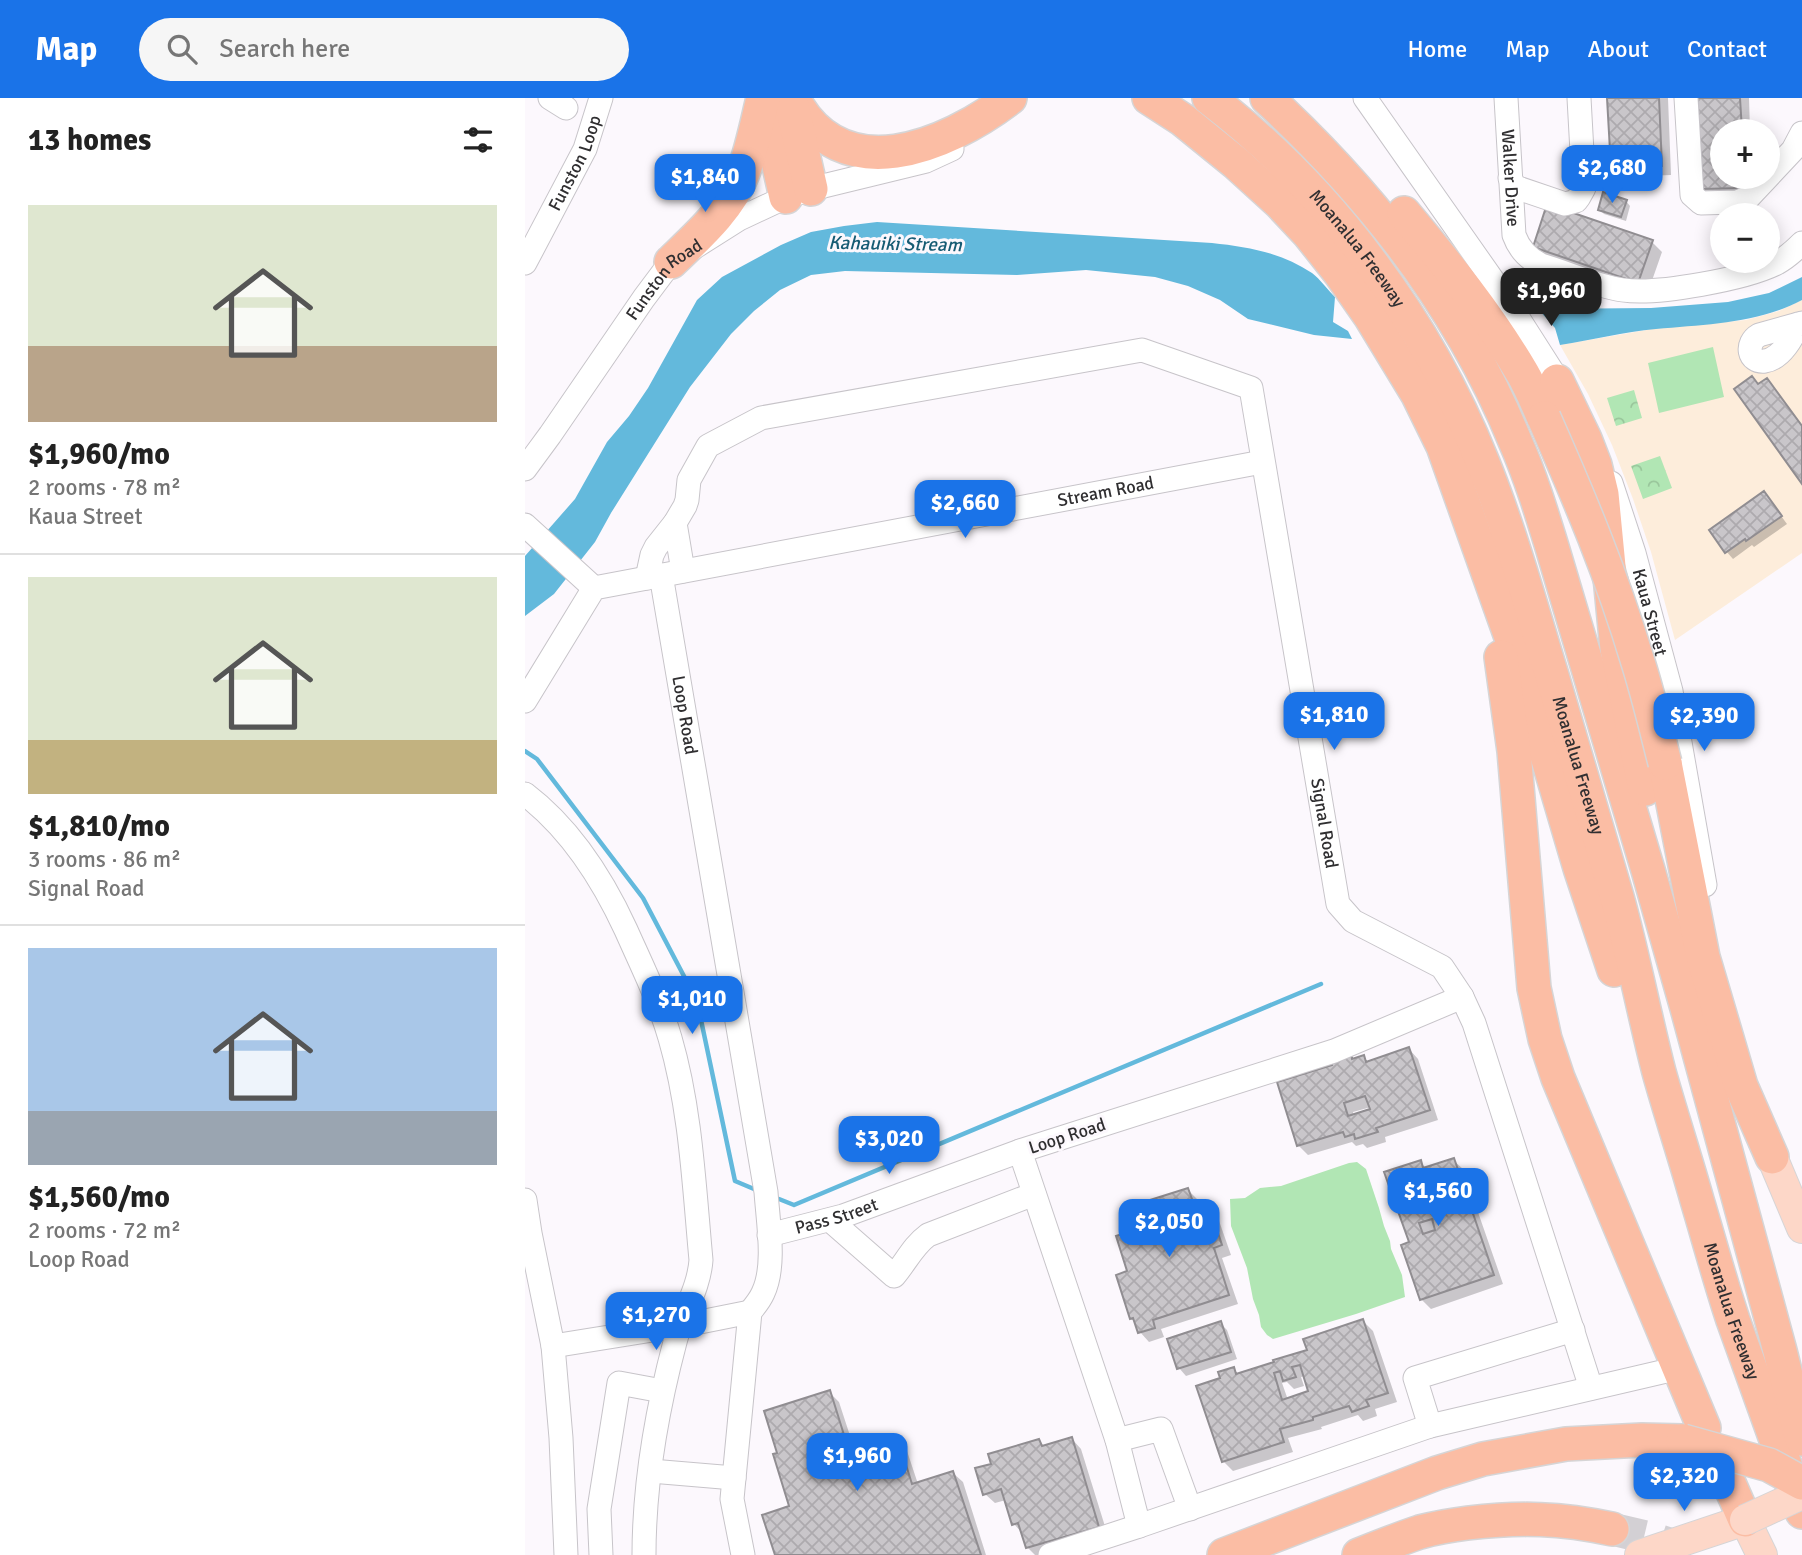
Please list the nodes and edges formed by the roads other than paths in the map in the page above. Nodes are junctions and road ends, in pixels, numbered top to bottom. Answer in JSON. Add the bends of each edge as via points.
{"nodes":[{"id":1,"x":601,"y":98,"type":"edge"},
{"id":2,"x":763,"y":98,"type":"edge"},
{"id":3,"x":792,"y":98,"type":"edge"},
{"id":4,"x":1010,"y":98,"type":"edge"},
{"id":5,"x":1017,"y":98,"type":"edge"},
{"id":6,"x":1149,"y":98,"type":"edge"},
{"id":7,"x":1209,"y":98,"type":"edge"},
{"id":8,"x":1267,"y":98,"type":"edge"},
{"id":9,"x":1277,"y":98,"type":"edge"},
{"id":10,"x":1365,"y":98,"type":"edge"},
{"id":11,"x":1506,"y":98,"type":"edge"},
{"id":12,"x":1579,"y":98,"type":"edge"},
{"id":13,"x":1686,"y":98,"type":"edge"},
{"id":14,"x":1802,"y":133,"type":"edge"},
{"id":15,"x":1510,"y":178,"type":"junction"},
{"id":16,"x":799,"y":193,"type":"junction"},
{"id":17,"x":1802,"y":243,"type":"edge"},
{"id":18,"x":671,"y":262,"type":"junction"},
{"id":19,"x":525,"y":263,"type":"edge"},
{"id":20,"x":1557,"y":381,"type":"junction"},
{"id":21,"x":1262,"y":461,"type":"junction"},
{"id":22,"x":525,"y":469,"type":"edge"},
{"id":23,"x":675,"y":523,"type":"junction"},
{"id":24,"x":525,"y":525,"type":"edge"},
{"id":25,"x":1482,"y":554,"type":"junction"},
{"id":26,"x":664,"y":575,"type":"junction"},
{"id":27,"x":587,"y":582,"type":"junction"},
{"id":28,"x":525,"y":701,"type":"edge"},
{"id":29,"x":525,"y":794,"type":"edge"},
{"id":30,"x":1462,"y":996,"type":"junction"},
{"id":31,"x":1687,"y":1007,"type":"junction"},
{"id":32,"x":1660,"y":1074,"type":"junction"},
{"id":33,"x":1020,"y":1151,"type":"junction"},
{"id":34,"x":1772,"y":1157,"type":"junction"},
{"id":35,"x":1034,"y":1194,"type":"junction"},
{"id":36,"x":525,"y":1200,"type":"edge"},
{"id":37,"x":830,"y":1220,"type":"junction"},
{"id":38,"x":1802,"y":1228,"type":"edge"},
{"id":39,"x":527,"y":1233,"type":"edge"},
{"id":40,"x":769,"y":1235,"type":"junction"},
{"id":41,"x":750,"y":1312,"type":"junction"},
{"id":42,"x":679,"y":1326,"type":"junction"},
{"id":43,"x":1573,"y":1330,"type":"junction"},
{"id":44,"x":553,"y":1346,"type":"junction"},
{"id":45,"x":1679,"y":1368,"type":"junction"},
{"id":46,"x":1591,"y":1388,"type":"junction"},
{"id":47,"x":662,"y":1391,"type":"junction"},
{"id":48,"x":1430,"y":1426,"type":"junction"},
{"id":49,"x":1694,"y":1434,"type":"junction"},
{"id":50,"x":1802,"y":1439,"type":"edge"},
{"id":51,"x":1117,"y":1440,"type":"junction"},
{"id":52,"x":651,"y":1471,"type":"junction"},
{"id":53,"x":734,"y":1478,"type":"junction"},
{"id":54,"x":1802,"y":1483,"type":"edge"},
{"id":55,"x":1802,"y":1494,"type":"edge"},
{"id":56,"x":1189,"y":1509,"type":"junction"},
{"id":57,"x":1802,"y":1512,"type":"edge"},
{"id":58,"x":1745,"y":1520,"type":"junction"},
{"id":59,"x":1139,"y":1526,"type":"junction"},
{"id":60,"x":1612,"y":1529,"type":"tunnel mouth"},
{"id":61,"x":566,"y":1555,"type":"edge"},
{"id":62,"x":601,"y":1555,"type":"edge"},
{"id":63,"x":644,"y":1555,"type":"edge"},
{"id":64,"x":743,"y":1555,"type":"edge"},
{"id":65,"x":1050,"y":1555,"type":"edge"},
{"id":66,"x":1224,"y":1555,"type":"edge"},
{"id":67,"x":1359,"y":1555,"type":"edge"},
{"id":68,"x":1640,"y":1555,"type":"edge"},
{"id":69,"x":1762,"y":1555,"type":"edge"}],
"edges":[{"from":1,"to":19,"type":"street","name":"Funston Loop","via":[[585,149]]},
{"from":2,"to":16,"type":"highway"},
{"from":2,"to":18,"type":"highway","via":[[743,174],[724,206]]},
{"from":3,"to":4,"type":"highway","via":[[813,128],[849,149],[870,153],[932,144]]},
{"from":3,"to":16,"type":"highway"},
{"from":5,"to":16,"type":"street","name":"Funston Road","via":[[965,143],[926,161]]},
{"from":6,"to":25,"type":"highway","via":[[1183,120],[1280,203],[1340,273],[1370,316],[1443,446]]},
{"from":7,"to":32,"type":"highway","name":"Moanalua Freeway","via":[[1301,178],[1373,265],[1433,360],[1482,459],[1523,578],[1617,900]]},
{"from":8,"to":31,"type":"highway","name":"Moanalua Freeway","via":[[1330,159],[1397,237],[1451,316],[1497,401],[1535,495]]},
{"from":9,"to":34,"type":"highway","bridge":true,"via":[[1379,185],[1434,248],[1483,312],[1524,376],[1544,418],[1579,495],[1638,660],[1665,763],[1703,957],[1741,1086]]},
{"from":10,"to":20,"type":"street","name":"Kaua Street","via":[[1499,288]]},
{"from":11,"to":15,"type":"street","name":"Walker Drive"},
{"from":12,"to":15,"type":"street","via":[[1584,188],[1579,197],[1570,203],[1559,202],[1515,187]]},
{"from":13,"to":14,"type":"street","via":[[1692,195],[1705,204],[1749,197],[1793,150]]},
{"from":15,"to":17,"type":"street","name":"Walker Drive","via":[[1514,235],[1527,256],[1541,265],[1618,289],[1674,288],[1741,275],[1776,264]]},
{"from":16,"to":18,"type":"street","name":"Funston Road","via":[[739,219]]},
{"from":18,"to":22,"type":"street","name":"Funston Road"},
{"from":20,"to":31,"type":"highway","via":[[1585,439],[1602,494],[1617,649],[1665,875]]},
{"from":20,"to":34,"type":"street","name":"Kaua Street","via":[[1603,460],[1634,553],[1671,691],[1716,941]]},
{"from":21,"to":23,"type":"street","name":"Signal Road","via":[[1251,388],[1142,350],[761,418],[708,446],[689,480],[687,500]]},
{"from":21,"to":26,"type":"street","name":"Stream Road"},
{"from":21,"to":30,"type":"street","name":"Signal Road","via":[[1338,904],[1353,921],[1442,967]]},
{"from":23,"to":26,"type":"street","name":"Loop Road"},
{"from":23,"to":26,"type":"street","via":[[652,555]]},
{"from":24,"to":27,"type":"street"},
{"from":25,"to":32,"type":"highway","via":[[1619,982]]},
{"from":25,"to":45,"type":"highway","via":[[1512,739],[1534,988],[1545,1039]]},
{"from":26,"to":27,"type":"street","name":"Stream Road"},
{"from":26,"to":40,"type":"street","name":"Loop Road","via":[[766,1192]]},
{"from":27,"to":28,"type":"street"},
{"from":29,"to":42,"type":"street","via":[[562,828],[594,869],[654,991],[671,1041],[690,1142],[701,1260],[697,1285]]},
{"from":30,"to":33,"type":"street","name":"Loop Road","via":[[1334,1051]]},
{"from":30,"to":43,"type":"street"},
{"from":31,"to":50,"type":"highway","name":"Moanalua Freeway"},
{"from":32,"to":57,"type":"highway","name":"Moanalua Freeway","via":[[1732,1317]]},
{"from":33,"to":35,"type":"street","name":"Loop Road"},
{"from":33,"to":37,"type":"street","name":"Pass Street"},
{"from":34,"to":38,"type":"main road","name":"Kaua Street"},
{"from":35,"to":37,"type":"street","via":[[928,1235],[894,1276]]},
{"from":35,"to":51,"type":"street","name":"Loop Road"},
{"from":36,"to":39,"type":"street"},
{"from":37,"to":40,"type":"street","name":"Pass Street"},
{"from":39,"to":44,"type":"street"},
{"from":40,"to":41,"type":"street","name":"Loop Road","via":[[767,1284]]},
{"from":41,"to":42,"type":"street"},
{"from":41,"to":53,"type":"street","name":"Loop Road"},
{"from":42,"to":44,"type":"street"},
{"from":42,"to":47,"type":"street"},
{"from":43,"to":46,"type":"street"},
{"from":43,"to":48,"type":"street","via":[[1415,1378]]},
{"from":44,"to":61,"type":"street"},
{"from":45,"to":46,"type":"street"},
{"from":45,"to":49,"type":"highway"},
{"from":46,"to":48,"type":"street"},
{"from":47,"to":52,"type":"street"},
{"from":47,"to":62,"type":"street","via":[[619,1383],[599,1509]]},
{"from":48,"to":56,"type":"street"},
{"from":49,"to":54,"type":"highway","bridge":true},
{"from":49,"to":58,"type":"highway","via":[[1728,1481]]},
{"from":49,"to":66,"type":"highway","via":[[1566,1444],[1483,1459]]},
{"from":51,"to":56,"type":"street","via":[[1161,1429]]},
{"from":51,"to":59,"type":"street","name":"Loop Road"},
{"from":52,"to":53,"type":"street"},
{"from":52,"to":63,"type":"street"},
{"from":53,"to":64,"type":"street","name":"Loop Road","via":[[732,1499]]},
{"from":55,"to":58,"type":"main road","bridge":true},
{"from":56,"to":59,"type":"street"},
{"from":58,"to":68,"type":"main road"},
{"from":58,"to":69,"type":"main road"},
{"from":59,"to":65,"type":"street"},
{"from":60,"to":67,"type":"highway","via":[[1546,1519],[1481,1522],[1422,1532]]}]}
